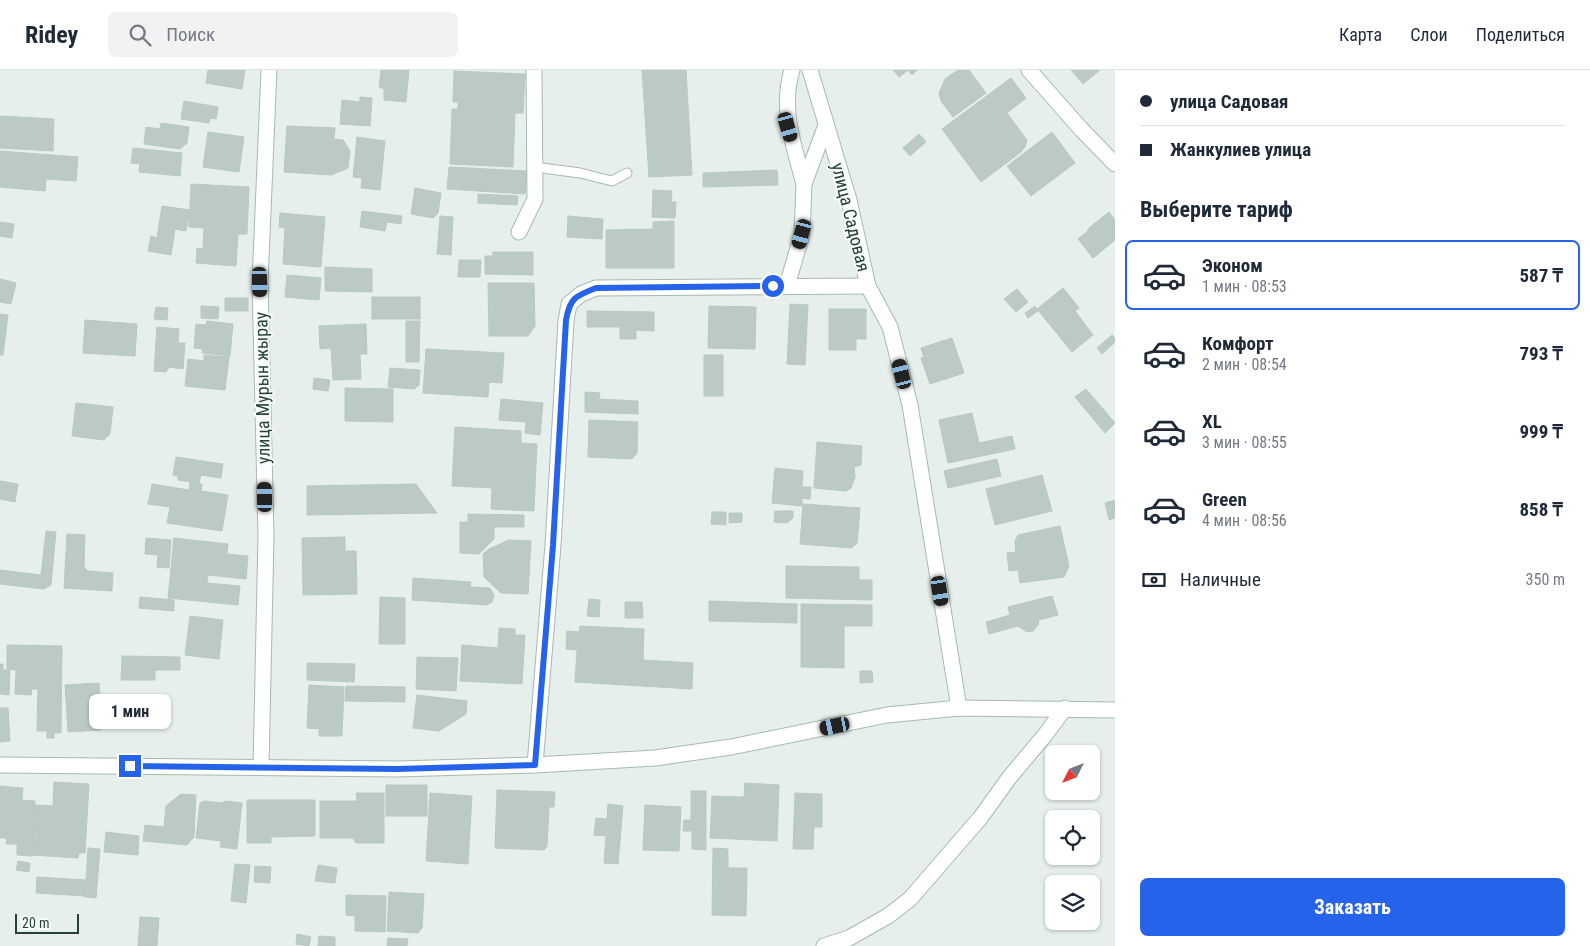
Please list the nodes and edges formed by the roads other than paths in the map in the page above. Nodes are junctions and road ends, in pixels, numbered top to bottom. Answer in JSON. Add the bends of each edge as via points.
{"nodes":[{"id":1,"x":269,"y":70,"type":"edge"},
{"id":2,"x":534,"y":70,"type":"edge"},
{"id":3,"x":792,"y":70,"type":"edge"},
{"id":4,"x":810,"y":70,"type":"edge"},
{"id":5,"x":1029,"y":70,"type":"edge"},
{"id":6,"x":826,"y":125,"type":"junction"},
{"id":7,"x":1115,"y":164,"type":"edge"},
{"id":8,"x":535,"y":167,"type":"junction"},
{"id":9,"x":627,"y":173,"type":"dead end"},
{"id":10,"x":804,"y":184,"type":"junction"},
{"id":11,"x":519,"y":232,"type":"dead end"},
{"id":12,"x":787,"y":286,"type":"junction"},
{"id":13,"x":868,"y":286,"type":"junction"},
{"id":14,"x":959,"y":708,"type":"junction"},
{"id":15,"x":1065,"y":708,"type":"junction"},
{"id":16,"x":1115,"y":710,"type":"edge"},
{"id":17,"x":0,"y":765,"type":"edge"},
{"id":18,"x":535,"y":765,"type":"junction"},
{"id":19,"x":261,"y":767,"type":"junction"},
{"id":20,"x":824,"y":946,"type":"edge"}],
"edges":[{"from":1,"to":19,"type":"street","name":"улица Мурын жырау","via":[[260,282],[266,536]]},
{"from":2,"to":8,"type":"street"},
{"from":3,"to":10,"type":"street","via":[[788,82],[788,127]]},
{"from":4,"to":6,"type":"street","name":"улица Садовая"},
{"from":5,"to":7,"type":"street"},
{"from":6,"to":10,"type":"street"},
{"from":6,"to":13,"type":"street","name":"улица Садовая","via":[[849,200]]},
{"from":8,"to":9,"type":"lane","via":[[612,181]]},
{"from":8,"to":11,"type":"street","via":[[536,199]]},
{"from":10,"to":12,"type":"street","via":[[802,234]]},
{"from":12,"to":13,"type":"street","name":"улица Садовая"},
{"from":12,"to":18,"type":"street","name":"улица Садовая","via":[[596,288],[569,304]]},
{"from":13,"to":14,"type":"street","via":[[890,327],[910,405]]},
{"from":14,"to":15,"type":"street"},
{"from":14,"to":18,"type":"street","via":[[886,715],[731,747],[654,758]]},
{"from":15,"to":16,"type":"street"},
{"from":15,"to":20,"type":"street","via":[[981,817],[910,899],[849,938]]},
{"from":17,"to":19,"type":"street"},
{"from":18,"to":19,"type":"street","via":[[397,769]]}]}
